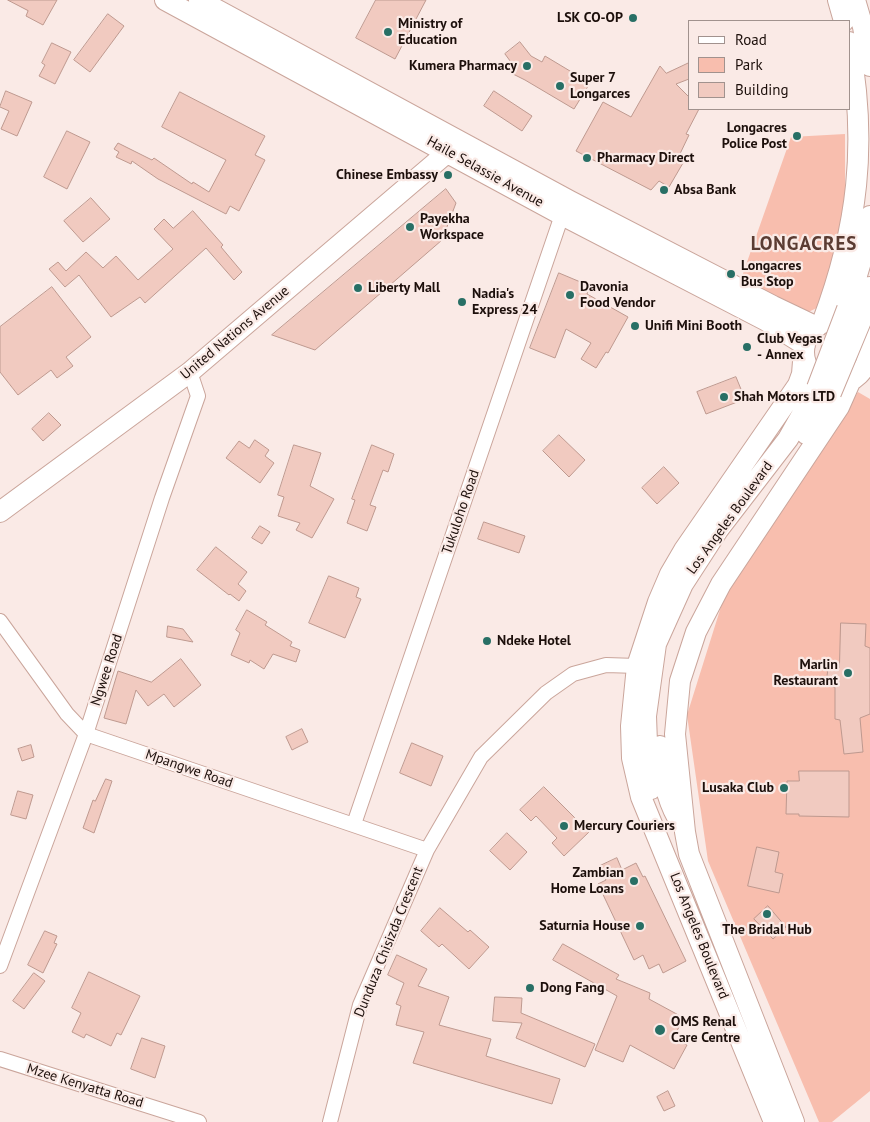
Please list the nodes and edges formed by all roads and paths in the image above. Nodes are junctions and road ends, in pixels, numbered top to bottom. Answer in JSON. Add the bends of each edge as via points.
{"nodes":[{"id":1,"x":165,"y":0,"type":"edge"},
{"id":2,"x":199,"y":0,"type":"edge"},
{"id":3,"x":838,"y":0,"type":"edge"},
{"id":4,"x":855,"y":0,"type":"edge"},
{"id":5,"x":844,"y":20,"type":"edge"},
{"id":6,"x":850,"y":49,"type":"edge"},
{"id":7,"x":870,"y":66,"type":"edge"},
{"id":8,"x":452,"y":145,"type":"junction"},
{"id":9,"x":566,"y":208,"type":"junction"},
{"id":10,"x":870,"y":216,"type":"edge"},
{"id":11,"x":870,"y":287,"type":"edge"},
{"id":12,"x":855,"y":313,"type":"junction"},
{"id":13,"x":820,"y":325,"type":"junction"},
{"id":14,"x":805,"y":347,"type":"junction"},
{"id":15,"x":869,"y":349,"type":"edge"},
{"id":16,"x":190,"y":372,"type":"junction"},
{"id":17,"x":859,"y":380,"type":"edge"},
{"id":18,"x":824,"y":390,"type":"junction"},
{"id":19,"x":0,"y":512,"type":"edge"},
{"id":20,"x":0,"y":621,"type":"edge"},
{"id":21,"x":636,"y":666,"type":"junction"},
{"id":22,"x":86,"y":734,"type":"junction"},
{"id":23,"x":354,"y":824,"type":"junction"},
{"id":24,"x":685,"y":832,"type":"junction"},
{"id":25,"x":657,"y":833,"type":"junction"},
{"id":26,"x":427,"y":850,"type":"junction"},
{"id":27,"x":0,"y":966,"type":"edge"},
{"id":28,"x":0,"y":1059,"type":"edge"},
{"id":29,"x":199,"y":1122,"type":"edge"},
{"id":30,"x":330,"y":1122,"type":"edge"},
{"id":31,"x":774,"y":1122,"type":"edge"},
{"id":32,"x":794,"y":1122,"type":"edge"}],
"edges":[{"from":1,"to":8,"type":"main road","name":"Haile Selassie Avenue"},
{"from":2,"to":8,"type":"main road","name":"Haile Selassie Avenue"},
{"from":3,"to":5,"type":"main road"},
{"from":4,"to":7,"type":"main road"},
{"from":6,"to":13,"type":"main road","via":[[858,106],[859,143],[853,217],[835,289]]},
{"from":8,"to":9,"type":"main road","name":"Haile Selassie Avenue"},
{"from":8,"to":16,"type":"main road","name":"United Nations Avenue"},
{"from":9,"to":13,"type":"main road","name":"Haile Selassie Avenue"},
{"from":9,"to":14,"type":"main road","name":"Haile Selassie Avenue","via":[[765,320]]},
{"from":9,"to":23,"type":"street","name":"Tukuloho Road"},
{"from":10,"to":12,"type":"main road","name":"Los Angeles Boulevard"},
{"from":11,"to":12,"type":"main road","name":"Los Angeles Boulevard"},
{"from":12,"to":18,"type":"main road","name":"Los Angeles Boulevard","bridge":true},
{"from":13,"to":14,"type":"main road","via":[[808,336]]},
{"from":13,"to":15,"type":"main road","via":[[836,320],[850,324],[861,334]]},
{"from":14,"to":17,"type":"main road","via":[[807,366],[818,379],[835,384]]},
{"from":14,"to":21,"type":"main road","name":"Los Angeles Boulevard","via":[[798,385],[670,574]]},
{"from":15,"to":17,"type":"main road"},
{"from":16,"to":19,"type":"main road","name":"United Nations Avenue"},
{"from":16,"to":22,"type":"street","name":"Ngwee Road","via":[[198,396]]},
{"from":17,"to":24,"type":"main road","name":"Los Angeles Boulevard","via":[[721,584],[696,632],[680,681],[675,734]]},
{"from":18,"to":24,"type":"main road","name":"Los Angeles Boulevard","via":[[799,446],[730,537],[695,590],[669,647],[659,717],[661,768],[670,804]]},
{"from":18,"to":25,"type":"main road","name":"Los Angeles Boulevard","via":[[718,530],[683,584],[656,644],[646,716],[648,770]]},
{"from":20,"to":22,"type":"street","name":"Mpangwe Road","via":[[67,714]]},
{"from":21,"to":25,"type":"main road","name":"Los Angeles Boulevard","via":[[632,758],[641,797]]},
{"from":21,"to":26,"type":"street","name":"Dunduza Chisizda Crescent","via":[[606,665],[573,674],[546,693],[482,757]]},
{"from":22,"to":23,"type":"street","name":"Mpangwe Road"},
{"from":22,"to":27,"type":"street","name":"Ngwee Road"},
{"from":23,"to":26,"type":"street","name":"Mpangwe Road"},
{"from":24,"to":32,"type":"main road","name":"Los Angeles Boulevard","via":[[689,854]]},
{"from":25,"to":31,"type":"main road","name":"Los Angeles Boulevard"},
{"from":26,"to":30,"type":"street","name":"Dunduza Chisizda Crescent","via":[[360,1005]]},
{"from":28,"to":29,"type":"street","name":"Mzee Kenyatta Road"}]}
